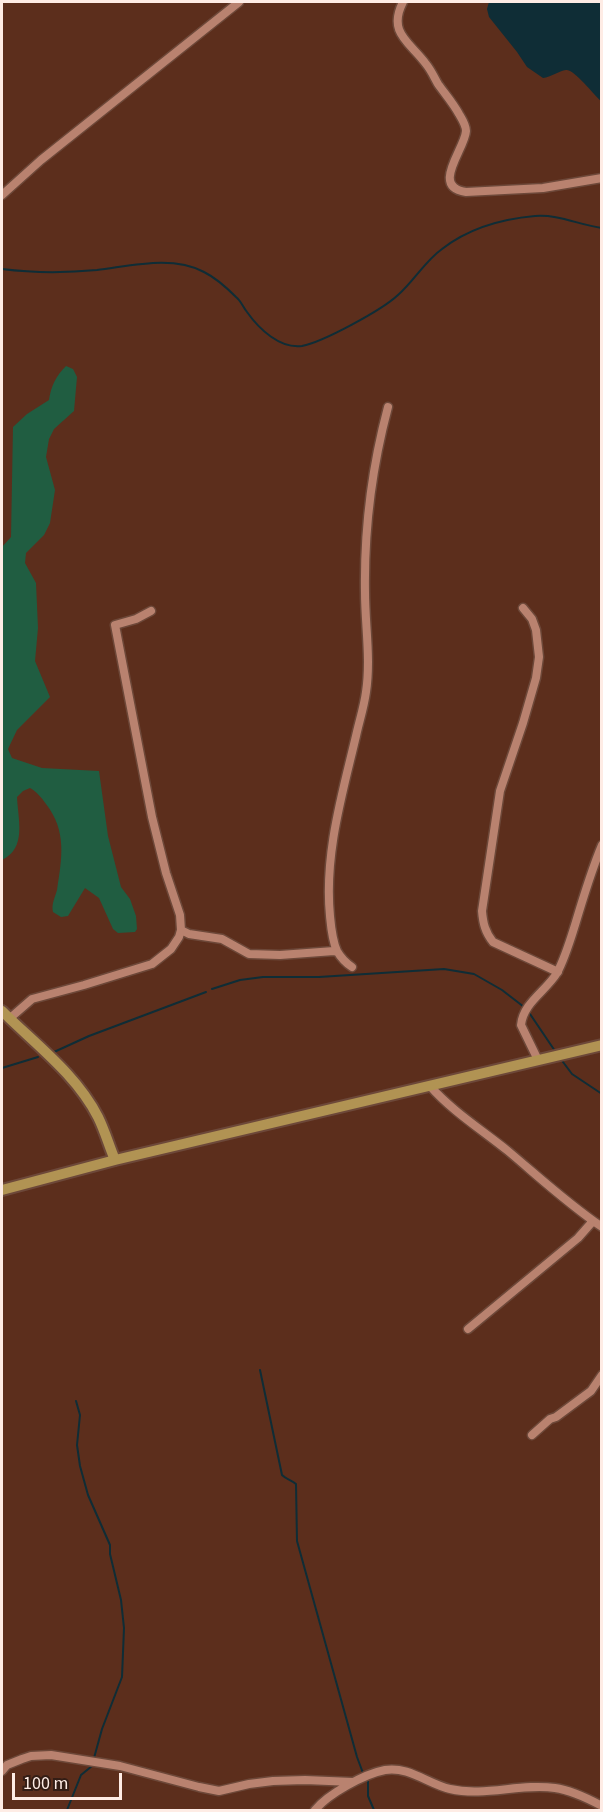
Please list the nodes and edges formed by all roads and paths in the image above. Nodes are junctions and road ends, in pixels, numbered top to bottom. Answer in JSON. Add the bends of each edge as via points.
{"nodes":[{"id":1,"x":238,"y":2,"type":"edge"},
{"id":2,"x":403,"y":2,"type":"edge"},
{"id":3,"x":602,"y":178,"type":"edge"},
{"id":4,"x":2,"y":195,"type":"edge"},
{"id":5,"x":388,"y":407,"type":"dead end"},
{"id":6,"x":523,"y":608,"type":"dead end"},
{"id":7,"x":151,"y":611,"type":"dead end"},
{"id":8,"x":602,"y":845,"type":"edge"},
{"id":9,"x":181,"y":930,"type":"junction"},
{"id":10,"x":337,"y":952,"type":"junction"},
{"id":11,"x":352,"y":967,"type":"dead end"},
{"id":12,"x":558,"y":972,"type":"junction"},
{"id":13,"x":5,"y":1015,"type":"edge"},
{"id":14,"x":602,"y":1045,"type":"edge"},
{"id":15,"x":543,"y":1059,"type":"junction"},
{"id":16,"x":430,"y":1086,"type":"junction"},
{"id":17,"x":115,"y":1160,"type":"junction"},
{"id":18,"x":2,"y":1190,"type":"edge"},
{"id":19,"x":593,"y":1221,"type":"junction"},
{"id":20,"x":602,"y":1227,"type":"edge"},
{"id":21,"x":468,"y":1329,"type":"dead end"},
{"id":22,"x":602,"y":1375,"type":"edge"},
{"id":23,"x":532,"y":1435,"type":"dead end"},
{"id":24,"x":2,"y":1770,"type":"edge"},
{"id":25,"x":353,"y":1782,"type":"junction"},
{"id":26,"x":602,"y":1806,"type":"edge"},
{"id":27,"x":315,"y":1810,"type":"edge"}],
"edges":[{"from":1,"to":4,"type":"street"},
{"from":2,"to":3,"type":"street","via":[[398,24],[402,38],[426,64],[466,128],[452,166],[452,186],[466,192],[543,188]]},
{"from":5,"to":10,"type":"street","via":[[376,455],[366,536],[366,692],[330,858],[328,902]]},
{"from":6,"to":12,"type":"street","via":[[536,630],[539,657],[500,791],[482,911],[493,942]]},
{"from":7,"to":9,"type":"street","via":[[116,625],[152,818]]},
{"from":8,"to":12,"type":"street"},
{"from":9,"to":10,"type":"street","via":[[222,939],[249,954]]},
{"from":9,"to":13,"type":"street","via":[[171,948],[152,964],[32,999]]},
{"from":10,"to":11,"type":"street"},
{"from":12,"to":15,"type":"street","via":[[529,1004],[521,1025]]},
{"from":13,"to":17,"type":"main road","via":[[79,1088],[98,1118]]},
{"from":14,"to":15,"type":"main road"},
{"from":15,"to":16,"type":"main road"},
{"from":16,"to":17,"type":"main road"},
{"from":16,"to":19,"type":"street"},
{"from":17,"to":18,"type":"main road"},
{"from":19,"to":20,"type":"street"},
{"from":19,"to":21,"type":"street","via":[[578,1238]]},
{"from":22,"to":23,"type":"street","via":[[591,1391]]},
{"from":24,"to":25,"type":"street","via":[[31,1756],[51,1755],[120,1766],[219,1791],[273,1781]]},
{"from":25,"to":26,"type":"street","via":[[393,1769],[461,1791],[556,1788]]},
{"from":25,"to":27,"type":"street"}]}
